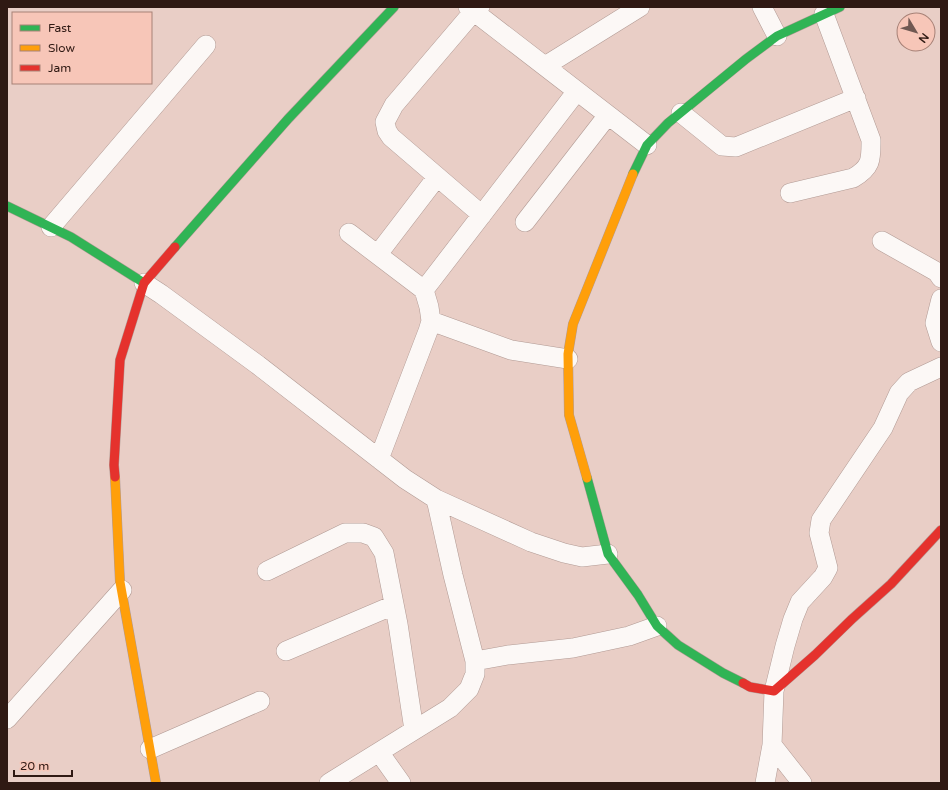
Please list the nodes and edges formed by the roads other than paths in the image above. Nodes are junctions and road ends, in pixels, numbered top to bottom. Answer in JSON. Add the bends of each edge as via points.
{"nodes":[{"id":1,"x":394,"y":7,"type":"edge"},
{"id":2,"x":640,"y":7,"type":"edge"},
{"id":3,"x":762,"y":7,"type":"edge"},
{"id":4,"x":474,"y":8,"type":"edge"},
{"id":5,"x":832,"y":10,"type":"edge"},
{"id":6,"x":777,"y":36,"type":"junction"},
{"id":7,"x":206,"y":45,"type":"dead end"},
{"id":8,"x":545,"y":66,"type":"junction"},
{"id":9,"x":577,"y":91,"type":"junction"},
{"id":10,"x":856,"y":98,"type":"junction"},
{"id":11,"x":681,"y":112,"type":"junction"},
{"id":12,"x":608,"y":115,"type":"junction"},
{"id":13,"x":647,"y":145,"type":"junction"},
{"id":14,"x":437,"y":177,"type":"junction"},
{"id":15,"x":790,"y":193,"type":"dead end"},
{"id":16,"x":7,"y":206,"type":"edge"},
{"id":17,"x":482,"y":215,"type":"junction"},
{"id":18,"x":526,"y":222,"type":"dead end"},
{"id":19,"x":51,"y":227,"type":"junction"},
{"id":20,"x":349,"y":233,"type":"dead end"},
{"id":21,"x":882,"y":241,"type":"dead end"},
{"id":22,"x":378,"y":254,"type":"junction"},
{"id":23,"x":941,"y":278,"type":"edge"},
{"id":24,"x":144,"y":283,"type":"junction"},
{"id":25,"x":424,"y":290,"type":"junction"},
{"id":26,"x":941,"y":299,"type":"edge"},
{"id":27,"x":431,"y":321,"type":"junction"},
{"id":28,"x":941,"y":342,"type":"edge"},
{"id":29,"x":568,"y":359,"type":"junction"},
{"id":30,"x":941,"y":367,"type":"edge"},
{"id":31,"x":379,"y":459,"type":"junction"},
{"id":32,"x":436,"y":499,"type":"junction"},
{"id":33,"x":941,"y":530,"type":"edge"},
{"id":34,"x":608,"y":554,"type":"junction"},
{"id":35,"x":267,"y":571,"type":"dead end"},
{"id":36,"x":122,"y":590,"type":"junction"},
{"id":37,"x":394,"y":605,"type":"junction"},
{"id":38,"x":657,"y":626,"type":"junction"},
{"id":39,"x":286,"y":651,"type":"dead end"},
{"id":40,"x":475,"y":661,"type":"junction"},
{"id":41,"x":774,"y":691,"type":"junction"},
{"id":42,"x":260,"y":701,"type":"dead end"},
{"id":43,"x":7,"y":719,"type":"edge"},
{"id":44,"x":414,"y":730,"type":"junction"},
{"id":45,"x":772,"y":745,"type":"junction"},
{"id":46,"x":150,"y":749,"type":"junction"},
{"id":47,"x":379,"y":752,"type":"junction"},
{"id":48,"x":334,"y":782,"type":"edge"},
{"id":49,"x":156,"y":783,"type":"edge"},
{"id":50,"x":400,"y":783,"type":"edge"},
{"id":51,"x":765,"y":783,"type":"edge"},
{"id":52,"x":802,"y":783,"type":"edge"}],
"edges":[{"from":1,"to":24,"type":"street","via":[[288,119]]},
{"from":2,"to":8,"type":"street"},
{"from":3,"to":6,"type":"street"},
{"from":4,"to":8,"type":"street"},
{"from":4,"to":14,"type":"street","via":[[394,105],[385,122],[391,137]]},
{"from":5,"to":6,"type":"street"},
{"from":5,"to":10,"type":"street"},
{"from":6,"to":11,"type":"street"},
{"from":7,"to":19,"type":"street"},
{"from":8,"to":9,"type":"street"},
{"from":9,"to":12,"type":"street"},
{"from":9,"to":17,"type":"street"},
{"from":10,"to":11,"type":"street","via":[[736,147],[722,146]]},
{"from":10,"to":15,"type":"street","via":[[871,140],[868,166],[853,178]]},
{"from":11,"to":13,"type":"street"},
{"from":12,"to":13,"type":"street"},
{"from":12,"to":18,"type":"street"},
{"from":13,"to":29,"type":"street","via":[[631,177],[573,324]]},
{"from":14,"to":17,"type":"street"},
{"from":14,"to":22,"type":"street"},
{"from":16,"to":19,"type":"street"},
{"from":17,"to":25,"type":"street"},
{"from":19,"to":24,"type":"street"},
{"from":20,"to":22,"type":"street"},
{"from":21,"to":23,"type":"street","via":[[937,272]]},
{"from":22,"to":25,"type":"street"},
{"from":24,"to":31,"type":"street","via":[[258,365]]},
{"from":24,"to":36,"type":"street","via":[[120,360],[114,465]]},
{"from":25,"to":27,"type":"street","via":[[430,307]]},
{"from":26,"to":28,"type":"street","via":[[935,323]]},
{"from":27,"to":29,"type":"street","via":[[511,350]]},
{"from":27,"to":31,"type":"street"},
{"from":29,"to":34,"type":"street","via":[[569,415]]},
{"from":30,"to":41,"type":"street","via":[[909,382],[899,393],[882,428],[821,520],[819,533],[828,568],[800,602],[793,618]]},
{"from":31,"to":32,"type":"street"},
{"from":32,"to":34,"type":"street","via":[[531,542],[564,553],[582,557]]},
{"from":32,"to":40,"type":"street"},
{"from":33,"to":41,"type":"street","via":[[891,584]]},
{"from":34,"to":38,"type":"street"},
{"from":35,"to":37,"type":"street","via":[[345,533],[363,533],[374,537],[384,553]]},
{"from":36,"to":43,"type":"street"},
{"from":36,"to":46,"type":"street"},
{"from":37,"to":39,"type":"street"},
{"from":37,"to":44,"type":"street"},
{"from":38,"to":40,"type":"street","via":[[629,636],[573,648]]},
{"from":38,"to":41,"type":"street","via":[[678,645],[723,673],[750,687]]},
{"from":40,"to":44,"type":"street","via":[[475,674],[468,689],[450,708]]},
{"from":41,"to":45,"type":"street"},
{"from":42,"to":46,"type":"street"},
{"from":44,"to":47,"type":"street"},
{"from":45,"to":51,"type":"street"},
{"from":45,"to":52,"type":"street"},
{"from":46,"to":49,"type":"street"},
{"from":47,"to":48,"type":"street"},
{"from":47,"to":50,"type":"street"}]}
